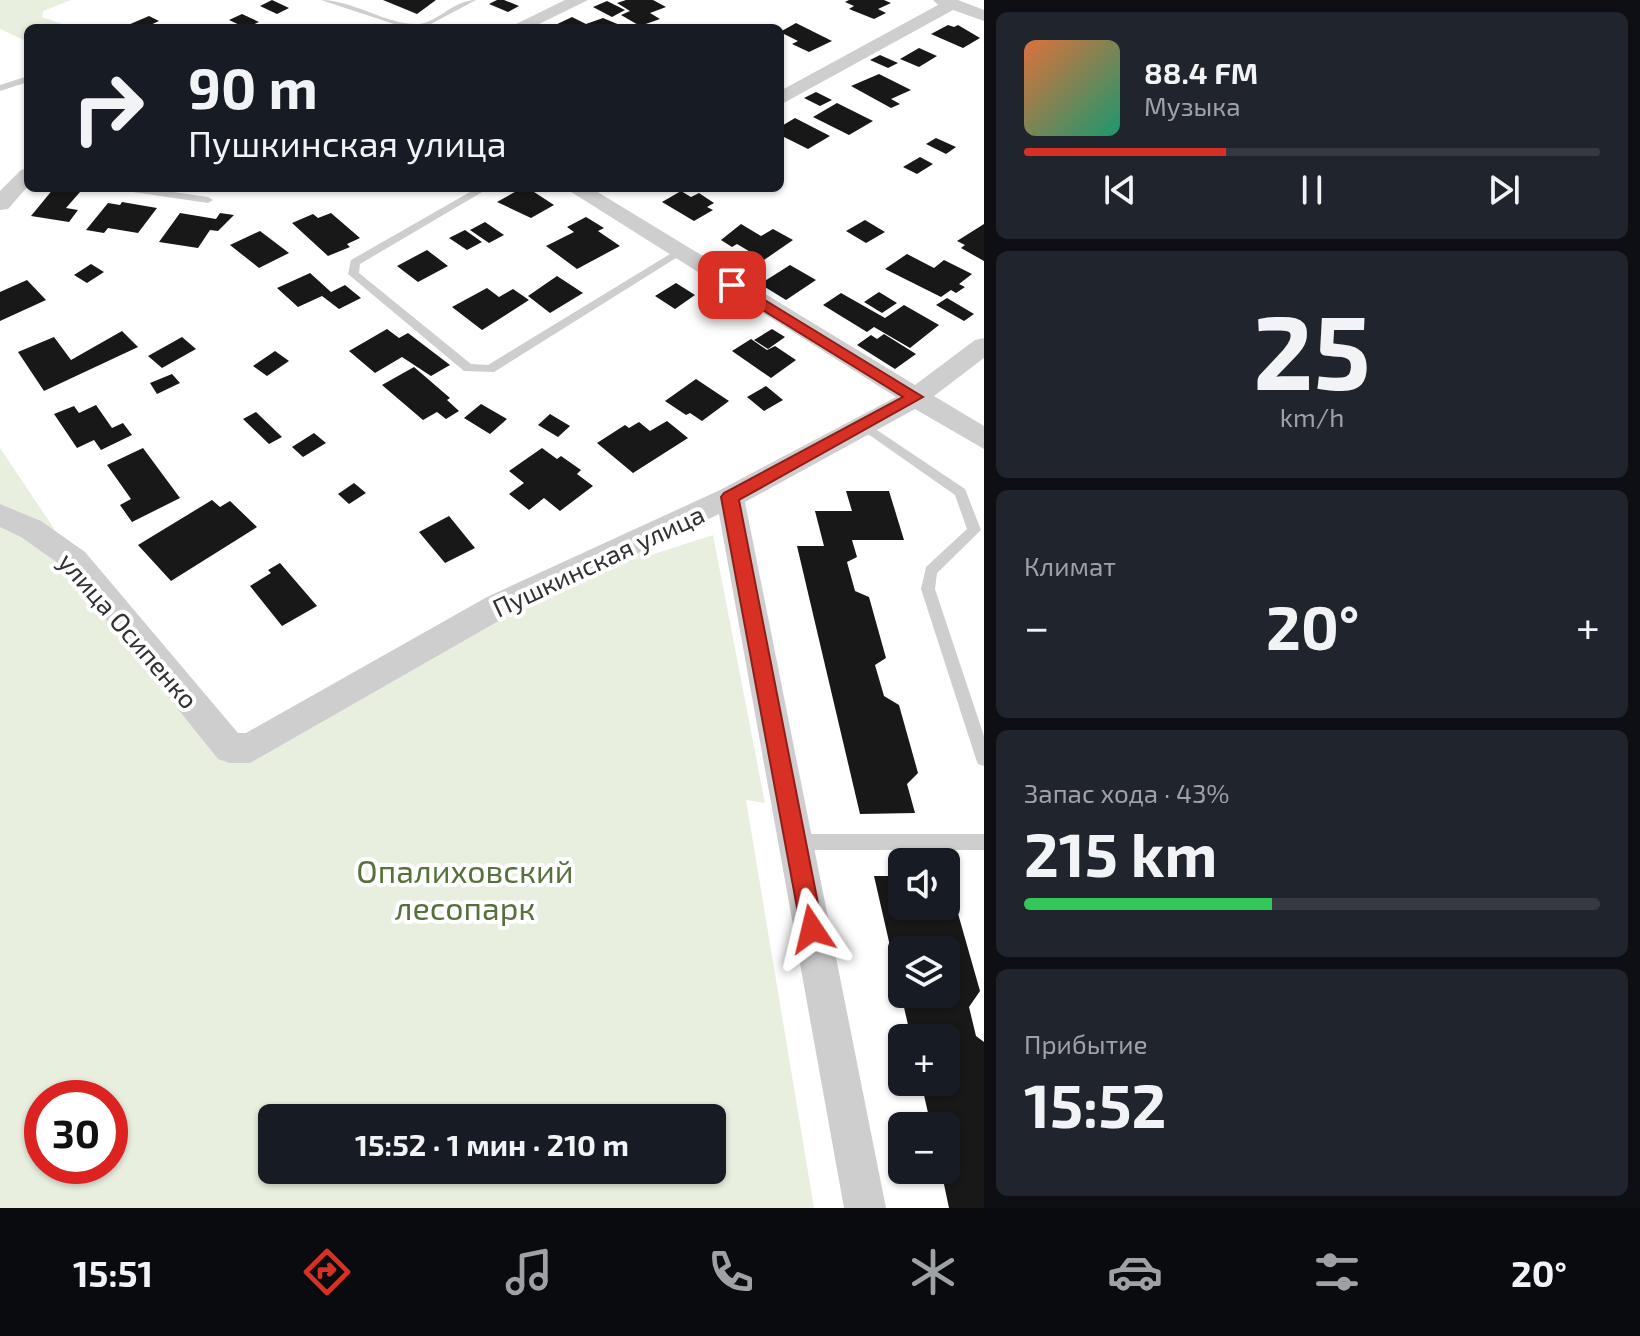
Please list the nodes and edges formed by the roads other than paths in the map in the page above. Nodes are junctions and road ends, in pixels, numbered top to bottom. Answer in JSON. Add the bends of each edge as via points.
{"nodes":[{"id":1,"x":325,"y":0,"type":"edge"},
{"id":2,"x":472,"y":0,"type":"edge"},
{"id":3,"x":579,"y":0,"type":"edge"},
{"id":4,"x":947,"y":2,"type":"edge"},
{"id":5,"x":984,"y":16,"type":"edge"},
{"id":6,"x":407,"y":24,"type":"edge"},
{"id":7,"x":432,"y":24,"type":"edge"},
{"id":8,"x":526,"y":24,"type":"edge"},
{"id":9,"x":24,"y":80,"type":"edge"},
{"id":10,"x":0,"y":88,"type":"edge"},
{"id":11,"x":784,"y":97,"type":"edge"},
{"id":12,"x":24,"y":178,"type":"edge"},
{"id":13,"x":153,"y":192,"type":"edge"},
{"id":14,"x":477,"y":192,"type":"edge"},
{"id":15,"x":582,"y":192,"type":"edge"},
{"id":16,"x":613,"y":192,"type":"edge"},
{"id":17,"x":208,"y":200,"type":"dead end"},
{"id":18,"x":597,"y":201,"type":"junction"},
{"id":19,"x":0,"y":204,"type":"edge"},
{"id":20,"x":679,"y":253,"type":"junction"},
{"id":21,"x":984,"y":346,"type":"edge"},
{"id":22,"x":916,"y":397,"type":"junction"},
{"id":23,"x":862,"y":424,"type":"junction"},
{"id":24,"x":984,"y":439,"type":"edge"},
{"id":25,"x":730,"y":497,"type":"junction"},
{"id":26,"x":0,"y":515,"type":"edge"},
{"id":27,"x":250,"y":748,"type":"joint"},
{"id":28,"x":984,"y":759,"type":"edge"},
{"id":29,"x":795,"y":842,"type":"junction"},
{"id":30,"x":984,"y":842,"type":"edge"},
{"id":31,"x":865,"y":1208,"type":"edge"}],
"edges":[{"from":1,"to":6,"type":"lane"},
{"from":2,"to":7,"type":"lane"},
{"from":3,"to":8,"type":"street"},
{"from":4,"to":5,"type":"street"},
{"from":4,"to":11,"type":"street"},
{"from":9,"to":10,"type":"lane"},
{"from":12,"to":19,"type":"street"},
{"from":13,"to":17,"type":"lane"},
{"from":14,"to":20,"type":"lane","via":[[355,262],[353,274],[468,368],[490,369]]},
{"from":15,"to":18,"type":"street"},
{"from":16,"to":18,"type":"street"},
{"from":18,"to":20,"type":"street"},
{"from":20,"to":22,"type":"street"},
{"from":21,"to":22,"type":"street","name":"Пушкинская улица"},
{"from":22,"to":23,"type":"street","name":"Пушкинская улица"},
{"from":22,"to":24,"type":"street"},
{"from":23,"to":25,"type":"street","name":"Пушкинская улица"},
{"from":23,"to":28,"type":"lane","via":[[960,492],[974,530],[931,571],[928,589]]},
{"from":25,"to":27,"type":"street","name":"Пушкинская улица","via":[[498,606]]},
{"from":25,"to":29,"type":"street"},
{"from":26,"to":27,"type":"street","name":"улица Осипенко","via":[[75,560],[230,748]]},
{"from":29,"to":30,"type":"lane"},
{"from":29,"to":31,"type":"street"}]}
